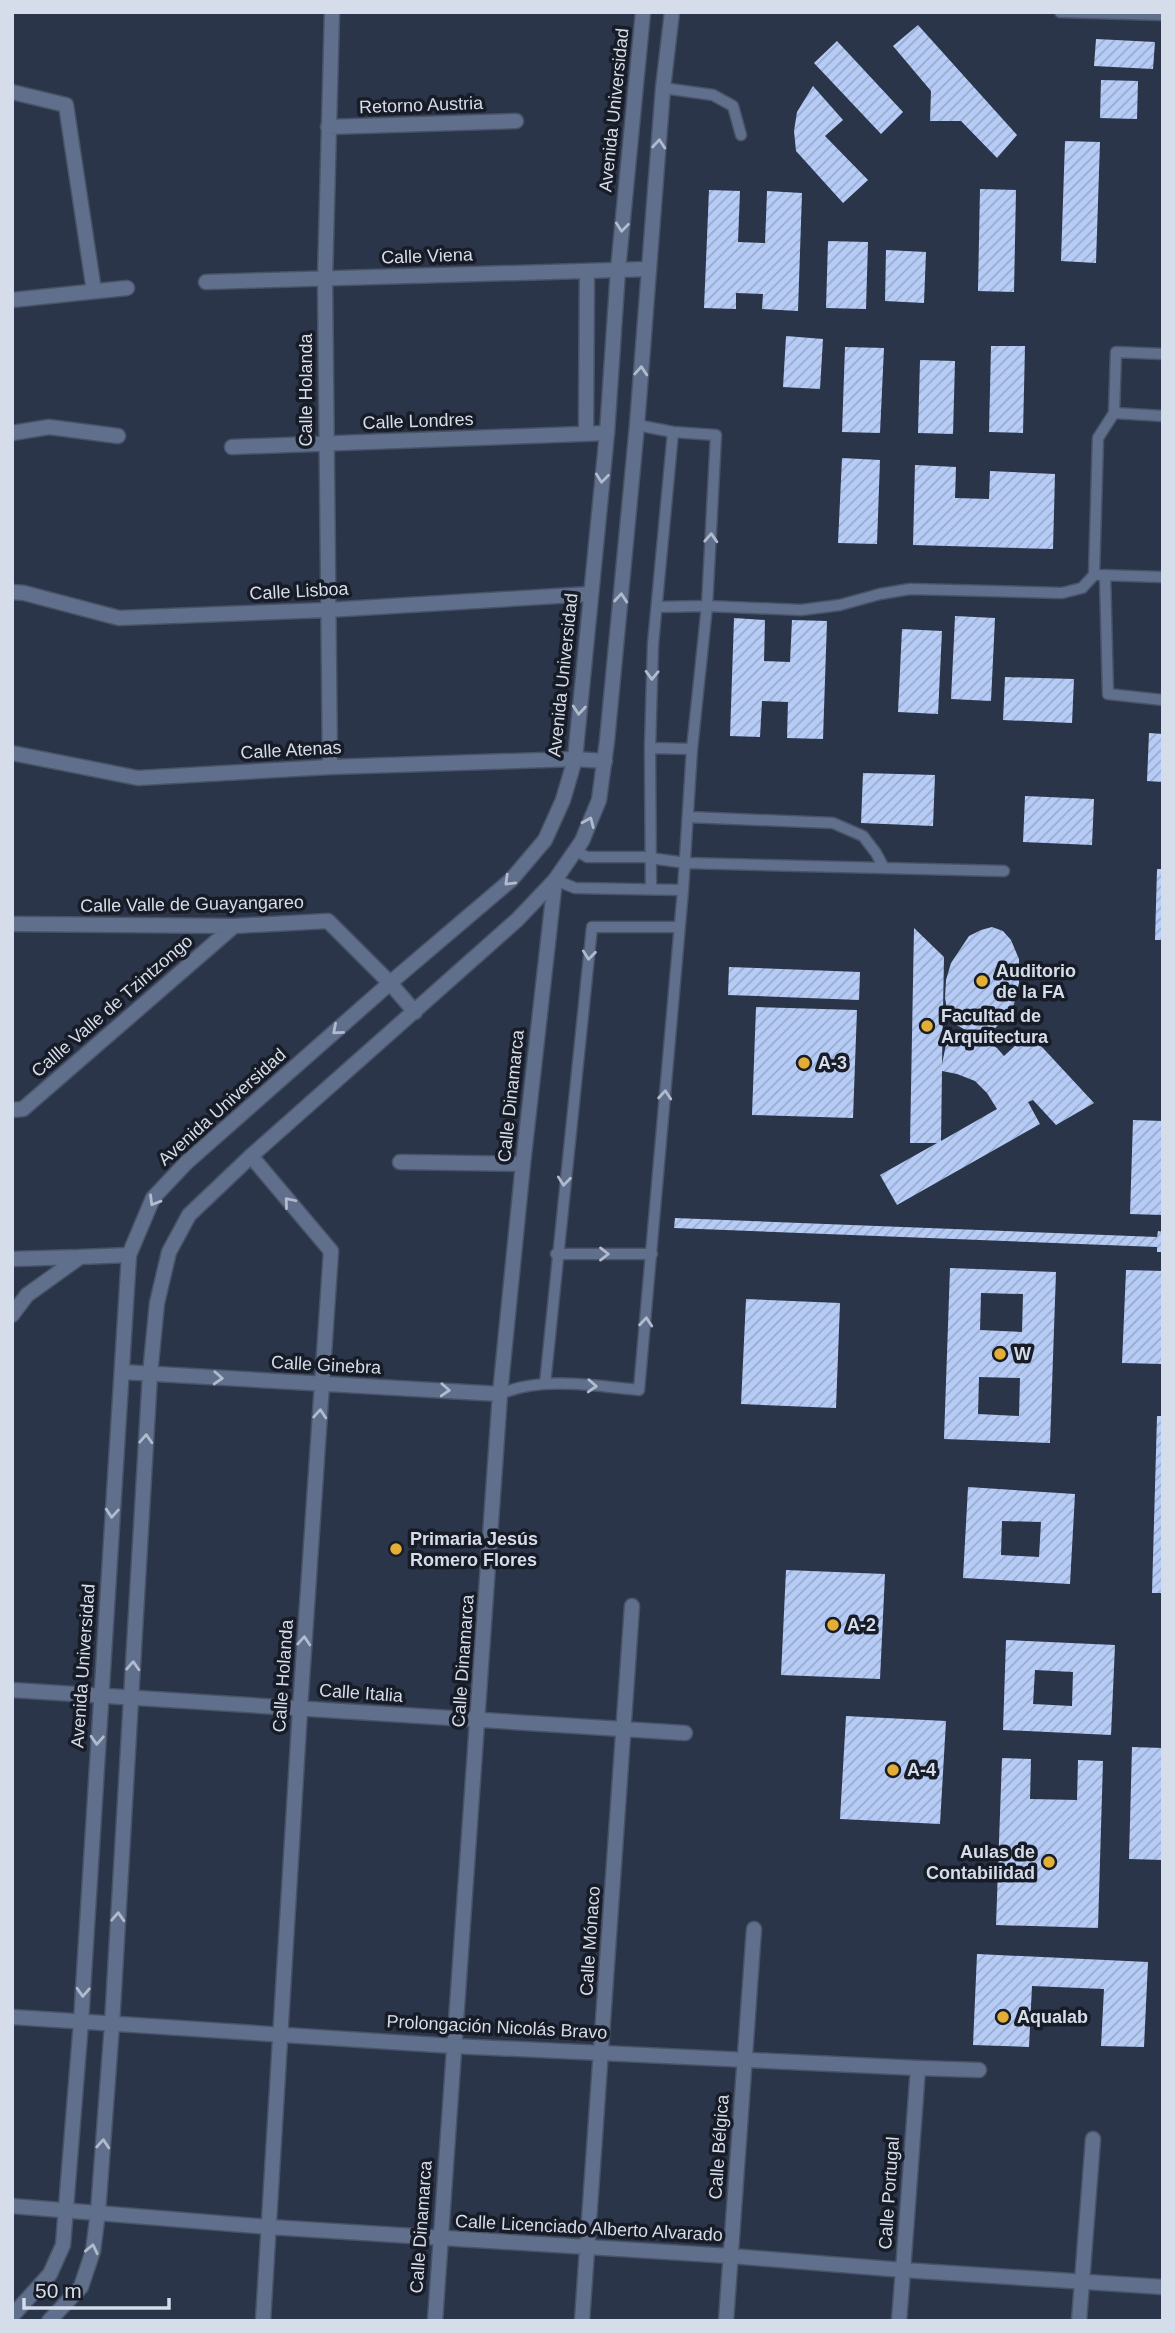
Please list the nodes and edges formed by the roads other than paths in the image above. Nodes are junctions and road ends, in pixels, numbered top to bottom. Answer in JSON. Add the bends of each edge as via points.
{"nodes":[{"id":1,"x":332,"y":12,"type":"edge"},
{"id":2,"x":643,"y":12,"type":"edge"},
{"id":3,"x":672,"y":12,"type":"edge"},
{"id":4,"x":1060,"y":12,"type":"edge"},
{"id":5,"x":1163,"y":15,"type":"edge"},
{"id":6,"x":663,"y":88,"type":"junction"},
{"id":7,"x":12,"y":92,"type":"edge"},
{"id":8,"x":516,"y":121,"type":"dead end"},
{"id":9,"x":328,"y":127,"type":"junction"},
{"id":10,"x":741,"y":135,"type":"dead end"},
{"id":11,"x":649,"y":269,"type":"junction"},
{"id":12,"x":618,"y":270,"type":"junction"},
{"id":13,"x":587,"y":271,"type":"junction"},
{"id":14,"x":325,"y":279,"type":"junction"},
{"id":15,"x":206,"y":282,"type":"dead end"},
{"id":16,"x":127,"y":288,"type":"dead end"},
{"id":17,"x":94,"y":291,"type":"junction"},
{"id":18,"x":12,"y":300,"type":"edge"},
{"id":19,"x":1163,"y":354,"type":"edge"},
{"id":20,"x":1114,"y":413,"type":"junction"},
{"id":21,"x":1163,"y":416,"type":"edge"},
{"id":22,"x":637,"y":425,"type":"junction"},
{"id":23,"x":673,"y":432,"type":"junction"},
{"id":24,"x":12,"y":433,"type":"edge"},
{"id":25,"x":607,"y":433,"type":"junction"},
{"id":26,"x":586,"y":434,"type":"junction"},
{"id":27,"x":118,"y":436,"type":"dead end"},
{"id":28,"x":325,"y":444,"type":"junction"},
{"id":29,"x":232,"y":447,"type":"dead end"},
{"id":30,"x":1100,"y":575,"type":"junction"},
{"id":31,"x":1163,"y":577,"type":"edge"},
{"id":32,"x":12,"y":592,"type":"edge"},
{"id":33,"x":590,"y":594,"type":"junction"},
{"id":34,"x":708,"y":606,"type":"junction"},
{"id":35,"x":657,"y":607,"type":"junction"},
{"id":36,"x":327,"y":610,"type":"junction"},
{"id":37,"x":1163,"y":700,"type":"edge"},
{"id":38,"x":650,"y":748,"type":"junction"},
{"id":39,"x":692,"y":749,"type":"junction"},
{"id":40,"x":12,"y":753,"type":"edge"},
{"id":41,"x":575,"y":759,"type":"junction"},
{"id":42,"x":604,"y":761,"type":"junction"},
{"id":43,"x":330,"y":767,"type":"junction"},
{"id":44,"x":688,"y":817,"type":"junction"},
{"id":45,"x":575,"y":850,"type":"junction"},
{"id":46,"x":650,"y":859,"type":"junction"},
{"id":47,"x":686,"y":863,"type":"junction"},
{"id":48,"x":884,"y":868,"type":"junction"},
{"id":49,"x":1004,"y":872,"type":"dead end"},
{"id":50,"x":555,"y":880,"type":"junction"},
{"id":51,"x":651,"y":889,"type":"junction"},
{"id":52,"x":683,"y":890,"type":"junction"},
{"id":53,"x":12,"y":924,"type":"edge"},
{"id":54,"x":234,"y":926,"type":"junction"},
{"id":55,"x":679,"y":927,"type":"junction"},
{"id":56,"x":390,"y":983,"type":"junction"},
{"id":57,"x":415,"y":1012,"type":"junction"},
{"id":58,"x":12,"y":1110,"type":"edge"},
{"id":59,"x":251,"y":1156,"type":"junction"},
{"id":60,"x":400,"y":1162,"type":"dead end"},
{"id":61,"x":523,"y":1164,"type":"junction"},
{"id":62,"x":652,"y":1254,"type":"junction"},
{"id":63,"x":130,"y":1255,"type":"junction"},
{"id":64,"x":556,"y":1255,"type":"junction"},
{"id":65,"x":80,"y":1257,"type":"junction"},
{"id":66,"x":12,"y":1259,"type":"edge"},
{"id":67,"x":12,"y":1315,"type":"edge"},
{"id":68,"x":121,"y":1372,"type":"junction"},
{"id":69,"x":150,"y":1374,"type":"junction"},
{"id":70,"x":323,"y":1384,"type":"junction"},
{"id":71,"x":545,"y":1384,"type":"junction"},
{"id":72,"x":500,"y":1394,"type":"junction"},
{"id":73,"x":632,"y":1606,"type":"dead end"},
{"id":74,"x":12,"y":1690,"type":"edge"},
{"id":75,"x":100,"y":1696,"type":"junction"},
{"id":76,"x":131,"y":1698,"type":"junction"},
{"id":77,"x":300,"y":1709,"type":"junction"},
{"id":78,"x":478,"y":1720,"type":"junction"},
{"id":79,"x":624,"y":1729,"type":"junction"},
{"id":80,"x":685,"y":1733,"type":"dead end"},
{"id":81,"x":754,"y":1929,"type":"dead end"},
{"id":82,"x":12,"y":2017,"type":"edge"},
{"id":83,"x":81,"y":2022,"type":"junction"},
{"id":84,"x":112,"y":2024,"type":"junction"},
{"id":85,"x":282,"y":2034,"type":"junction"},
{"id":86,"x":453,"y":2046,"type":"junction"},
{"id":87,"x":601,"y":2052,"type":"junction"},
{"id":88,"x":745,"y":2060,"type":"junction"},
{"id":89,"x":918,"y":2067,"type":"junction"},
{"id":90,"x":979,"y":2070,"type":"dead end"},
{"id":91,"x":1093,"y":2139,"type":"dead end"},
{"id":92,"x":12,"y":2206,"type":"edge"},
{"id":93,"x":66,"y":2210,"type":"junction"},
{"id":94,"x":98,"y":2212,"type":"junction"},
{"id":95,"x":269,"y":2227,"type":"junction"},
{"id":96,"x":440,"y":2239,"type":"junction"},
{"id":97,"x":587,"y":2247,"type":"junction"},
{"id":98,"x":731,"y":2256,"type":"junction"},
{"id":99,"x":903,"y":2270,"type":"junction"},
{"id":100,"x":1082,"y":2282,"type":"junction"},
{"id":101,"x":1163,"y":2287,"type":"edge"},
{"id":102,"x":12,"y":2316,"type":"edge"},
{"id":103,"x":49,"y":2321,"type":"edge"},
{"id":104,"x":263,"y":2321,"type":"edge"},
{"id":105,"x":435,"y":2321,"type":"edge"},
{"id":106,"x":582,"y":2321,"type":"edge"},
{"id":107,"x":726,"y":2321,"type":"edge"},
{"id":108,"x":899,"y":2321,"type":"edge"},
{"id":109,"x":1079,"y":2321,"type":"edge"}],
"edges":[{"from":1,"to":9,"type":"street","name":"Calle Holanda"},
{"from":2,"to":12,"type":"street","name":"Avenida Universidad","one_way":true},
{"from":3,"to":6,"type":"street"},
{"from":4,"to":5,"type":"lane"},
{"from":6,"to":10,"type":"lane","via":[[713,95],[733,106]]},
{"from":11,"to":6,"type":"street","one_way":true},
{"from":7,"to":17,"type":"street","via":[[66,105]]},
{"from":8,"to":9,"type":"street","name":"Retorno Austria"},
{"from":9,"to":14,"type":"street","name":"Calle Holanda"},
{"from":11,"to":12,"type":"street","name":"Calle Viena"},
{"from":22,"to":11,"type":"street","one_way":true},
{"from":12,"to":13,"type":"street","name":"Calle Viena"},
{"from":12,"to":25,"type":"street","name":"Avenida Universidad"},
{"from":13,"to":14,"type":"street","name":"Calle Viena"},
{"from":13,"to":26,"type":"street"},
{"from":14,"to":15,"type":"street","name":"Calle Viena"},
{"from":14,"to":28,"type":"street","name":"Calle Holanda"},
{"from":16,"to":17,"type":"street"},
{"from":17,"to":18,"type":"street"},
{"from":19,"to":20,"type":"lane","via":[[1116,352]]},
{"from":20,"to":21,"type":"lane"},
{"from":20,"to":30,"type":"lane","via":[[1098,438]]},
{"from":22,"to":23,"type":"lane"},
{"from":42,"to":22,"type":"street","one_way":true},
{"from":34,"to":23,"type":"lane","one_way":true,"via":[[716,435]]},
{"from":23,"to":35,"type":"lane"},
{"from":24,"to":27,"type":"street","via":[[49,427]]},
{"from":25,"to":26,"type":"street","name":"Calle Londres"},
{"from":25,"to":33,"type":"street","name":"Avenida Universidad","one_way":true},
{"from":26,"to":28,"type":"street","name":"Calle Londres"},
{"from":28,"to":29,"type":"street","name":"Calle Londres"},
{"from":28,"to":36,"type":"street","name":"Calle Holanda"},
{"from":30,"to":31,"type":"lane"},
{"from":30,"to":34,"type":"lane","via":[[1083,588],[1062,593],[910,590],[801,610]]},
{"from":30,"to":37,"type":"lane","via":[[1108,694]]},
{"from":32,"to":36,"type":"street","name":"Calle Lisboa","via":[[119,618]]},
{"from":33,"to":36,"type":"street","name":"Calle Lisboa"},
{"from":33,"to":41,"type":"street","name":"Avenida Universidad","one_way":true},
{"from":34,"to":35,"type":"lane"},
{"from":34,"to":39,"type":"lane"},
{"from":35,"to":38,"type":"lane","one_way":true},
{"from":36,"to":43,"type":"street","name":"Calle Holanda"},
{"from":38,"to":39,"type":"lane"},
{"from":38,"to":46,"type":"lane"},
{"from":39,"to":44,"type":"lane"},
{"from":40,"to":43,"type":"street","name":"Calle Atenas","via":[[138,778]]},
{"from":41,"to":42,"type":"street","name":"Calle Atenas"},
{"from":41,"to":43,"type":"street","name":"Calle Atenas"},
{"from":41,"to":56,"type":"street","name":"Avenida Universidad","one_way":true,"via":[[545,840],[512,880]]},
{"from":45,"to":42,"type":"street","one_way":true,"via":[[599,800]]},
{"from":44,"to":47,"type":"lane"},
{"from":44,"to":48,"type":"lane","via":[[833,823],[863,835]]},
{"from":45,"to":46,"type":"lane","via":[[587,857]]},
{"from":45,"to":50,"type":"street"},
{"from":46,"to":47,"type":"lane"},
{"from":46,"to":51,"type":"lane"},
{"from":47,"to":48,"type":"lane"},
{"from":47,"to":52,"type":"lane"},
{"from":48,"to":49,"type":"lane"},
{"from":50,"to":51,"type":"lane","via":[[575,888]]},
{"from":50,"to":57,"type":"street"},
{"from":50,"to":61,"type":"street","name":"Calle Dinamarca"},
{"from":51,"to":52,"type":"lane"},
{"from":52,"to":55,"type":"lane"},
{"from":53,"to":54,"type":"street","name":"Calle Valle de Guayangareo"},
{"from":54,"to":56,"type":"street","name":"Calle Valle de Guayangareo","via":[[328,921]]},
{"from":54,"to":58,"type":"street","name":"Callle Valle de Tzintzongo","via":[[23,1109]]},
{"from":62,"to":55,"type":"lane","one_way":true},
{"from":55,"to":64,"type":"lane","one_way":true,"via":[[592,927]]},
{"from":56,"to":57,"type":"street","name":"Calle Valle de Guayangareo"},
{"from":56,"to":63,"type":"street","name":"Avenida Universidad","one_way":true,"via":[[186,1163],[153,1198]]},
{"from":57,"to":59,"type":"street"},
{"from":59,"to":69,"type":"street","via":[[189,1215],[169,1252],[157,1303]]},
{"from":70,"to":59,"type":"street","name":"Calle Holanda","one_way":true,"via":[[331,1251]]},
{"from":60,"to":61,"type":"street"},
{"from":61,"to":72,"type":"street","name":"Calle Dinamarca"},
{"from":64,"to":62,"type":"lane","one_way":true},
{"from":71,"to":62,"type":"lane","one_way":true,"via":[[639,1390]]},
{"from":63,"to":65,"type":"street"},
{"from":63,"to":68,"type":"street","name":"Avenida Universidad"},
{"from":64,"to":71,"type":"lane"},
{"from":65,"to":66,"type":"street"},
{"from":65,"to":67,"type":"street","via":[[27,1295]]},
{"from":68,"to":69,"type":"street","name":"Calle Ginebra"},
{"from":68,"to":75,"type":"street","name":"Avenida Universidad","one_way":true},
{"from":69,"to":70,"type":"street","name":"Calle Ginebra","one_way":true},
{"from":76,"to":69,"type":"street","one_way":true},
{"from":70,"to":72,"type":"street","name":"Calle Ginebra","one_way":true},
{"from":77,"to":70,"type":"street","name":"Calle Holanda","one_way":true},
{"from":71,"to":72,"type":"lane"},
{"from":72,"to":78,"type":"street","name":"Calle Dinamarca"},
{"from":73,"to":79,"type":"street","name":"Calle Mónaco"},
{"from":74,"to":75,"type":"street","name":"Calle Italia"},
{"from":75,"to":76,"type":"street","name":"Calle Italia"},
{"from":75,"to":83,"type":"street","name":"Avenida Universidad","one_way":true},
{"from":76,"to":77,"type":"street","name":"Calle Italia"},
{"from":84,"to":76,"type":"street","one_way":true},
{"from":77,"to":78,"type":"street","name":"Calle Italia"},
{"from":77,"to":85,"type":"street","name":"Calle Holanda"},
{"from":78,"to":79,"type":"street","name":"Calle Italia"},
{"from":78,"to":86,"type":"street","name":"Calle Dinamarca"},
{"from":79,"to":80,"type":"street","name":"Calle Italia"},
{"from":79,"to":87,"type":"street","name":"Calle Mónaco"},
{"from":81,"to":88,"type":"street","name":"Calle Bélgica"},
{"from":82,"to":83,"type":"street","name":"Prolongación Nicolás Bravo"},
{"from":83,"to":84,"type":"street","name":"Prolongación Nicolás Bravo"},
{"from":83,"to":93,"type":"street","name":"Avenida Universidad"},
{"from":84,"to":85,"type":"street","name":"Prolongación Nicolás Bravo"},
{"from":94,"to":84,"type":"street","one_way":true},
{"from":85,"to":86,"type":"street","name":"Prolongación Nicolás Bravo"},
{"from":85,"to":95,"type":"street","name":"Calle Holanda"},
{"from":86,"to":87,"type":"street","name":"Prolongación Nicolás Bravo"},
{"from":86,"to":96,"type":"street","name":"Calle Dinamarca"},
{"from":87,"to":88,"type":"street","name":"Prolongación Nicolás Bravo"},
{"from":87,"to":97,"type":"street","name":"Calle Mónaco"},
{"from":88,"to":89,"type":"street","name":"Prolongación Nicolás Bravo"},
{"from":88,"to":98,"type":"street","name":"Calle Bélgica"},
{"from":89,"to":90,"type":"street","name":"Prolongación Nicolás Bravo"},
{"from":89,"to":99,"type":"street","name":"Calle Portugal"},
{"from":91,"to":100,"type":"street"},
{"from":92,"to":93,"type":"street","name":"Calle Licenciado Alberto Alvarado"},
{"from":93,"to":94,"type":"street","name":"Calle Licenciado Alberto Alvarado"},
{"from":93,"to":102,"type":"street","name":"Avenida Universidad","via":[[63,2245],[50,2274]]},
{"from":94,"to":95,"type":"street","name":"Calle Licenciado Alberto Alvarado"},
{"from":103,"to":94,"type":"street","one_way":true,"via":[[81,2287],[93,2251]]},
{"from":95,"to":96,"type":"street","name":"Calle Licenciado Alberto Alvarado"},
{"from":95,"to":104,"type":"street","name":"Calle Holanda"},
{"from":96,"to":97,"type":"street","name":"Calle Licenciado Alberto Alvarado"},
{"from":96,"to":105,"type":"street","name":"Calle Dinamarca"},
{"from":97,"to":98,"type":"street","name":"Calle Licenciado Alberto Alvarado"},
{"from":97,"to":106,"type":"street","name":"Calle Mónaco"},
{"from":98,"to":99,"type":"street","name":"Calle Licenciado Alberto Alvarado"},
{"from":98,"to":107,"type":"street","name":"Calle Bélgica"},
{"from":99,"to":100,"type":"street","name":"Calle Licenciado Alberto Alvarado"},
{"from":99,"to":108,"type":"street","name":"Calle Portugal"},
{"from":100,"to":101,"type":"street","name":"Calle Licenciado Alberto Alvarado"},
{"from":100,"to":109,"type":"street"}]}
